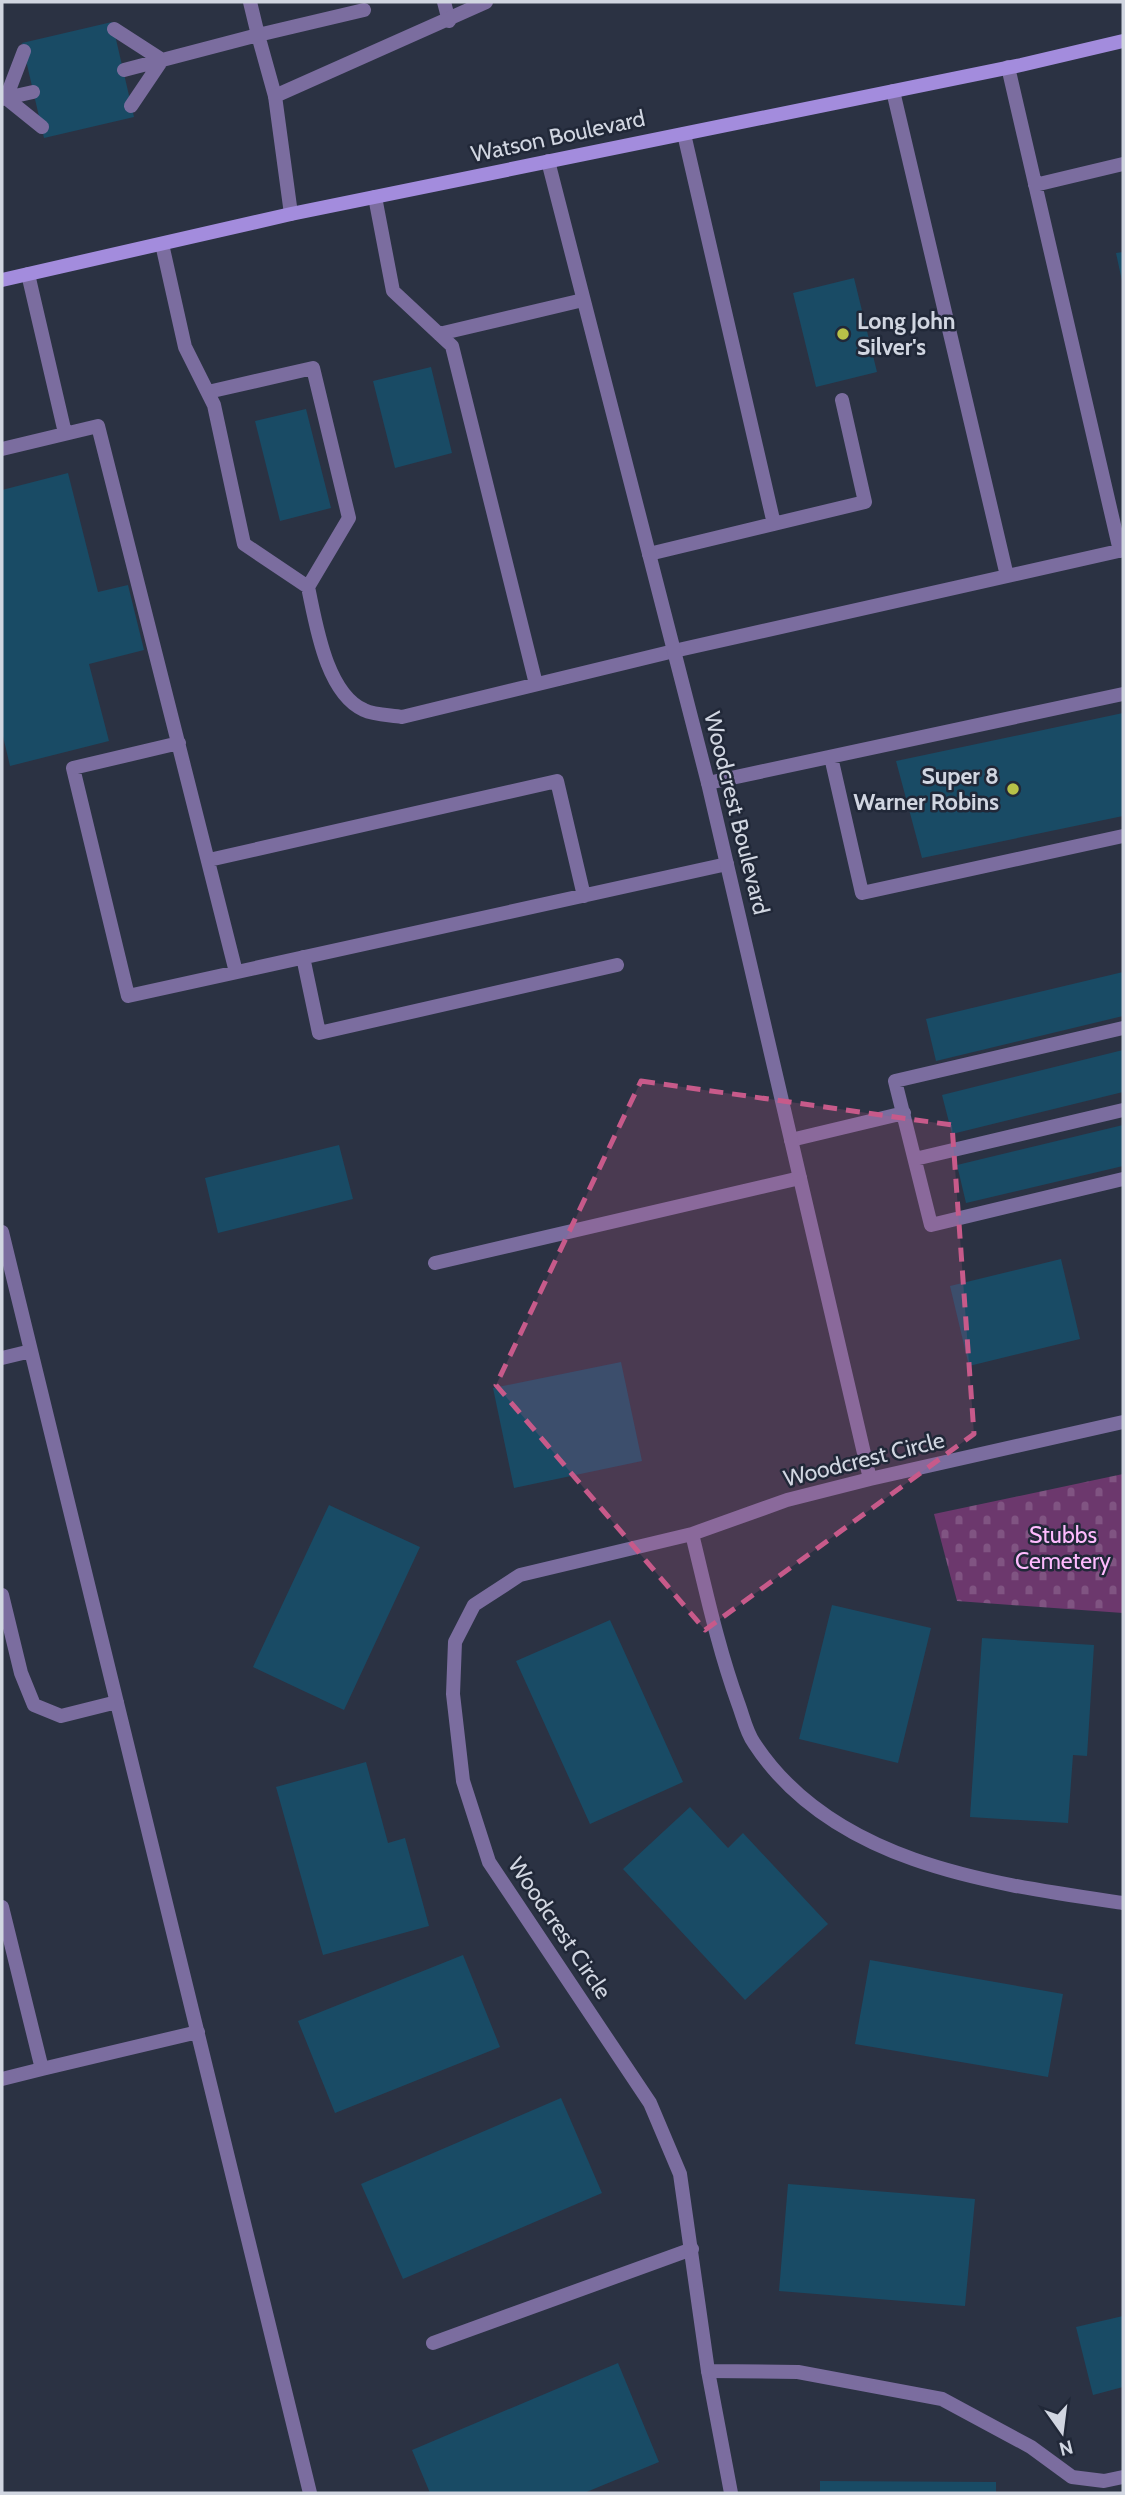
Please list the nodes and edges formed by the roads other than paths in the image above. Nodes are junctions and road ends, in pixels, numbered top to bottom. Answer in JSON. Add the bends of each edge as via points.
{"nodes":[{"id":1,"x":250,"y":2,"type":"edge"},
{"id":2,"x":444,"y":2,"type":"edge"},
{"id":3,"x":486,"y":2,"type":"edge"},
{"id":4,"x":364,"y":10,"type":"dead end"},
{"id":5,"x":449,"y":21,"type":"junction"},
{"id":6,"x":114,"y":29,"type":"dead end"},
{"id":7,"x":258,"y":35,"type":"junction"},
{"id":8,"x":1123,"y":41,"type":"edge"},
{"id":9,"x":24,"y":51,"type":"dead end"},
{"id":10,"x":162,"y":60,"type":"junction"},
{"id":11,"x":1007,"y":67,"type":"junction"},
{"id":12,"x":124,"y":70,"type":"dead end"},
{"id":13,"x":893,"y":91,"type":"junction"},
{"id":14,"x":33,"y":92,"type":"dead end"},
{"id":15,"x":275,"y":96,"type":"junction"},
{"id":16,"x":4,"y":98,"type":"edge"},
{"id":17,"x":131,"y":106,"type":"dead end"},
{"id":18,"x":42,"y":127,"type":"dead end"},
{"id":19,"x":684,"y":134,"type":"junction"},
{"id":20,"x":548,"y":162,"type":"junction"},
{"id":21,"x":1123,"y":164,"type":"edge"},
{"id":22,"x":1035,"y":185,"type":"junction"},
{"id":23,"x":375,"y":197,"type":"junction"},
{"id":24,"x":290,"y":214,"type":"junction"},
{"id":25,"x":162,"y":244,"type":"junction"},
{"id":26,"x":28,"y":274,"type":"junction"},
{"id":27,"x":2,"y":280,"type":"edge"},
{"id":28,"x":583,"y":300,"type":"junction"},
{"id":29,"x":439,"y":334,"type":"junction"},
{"id":30,"x":208,"y":393,"type":"junction"},
{"id":31,"x":842,"y":400,"type":"dead end"},
{"id":32,"x":65,"y":433,"type":"junction"},
{"id":33,"x":2,"y":449,"type":"edge"},
{"id":34,"x":774,"y":524,"type":"junction"},
{"id":35,"x":1121,"y":550,"type":"edge"},
{"id":36,"x":649,"y":554,"type":"junction"},
{"id":37,"x":1007,"y":576,"type":"junction"},
{"id":38,"x":308,"y":587,"type":"junction"},
{"id":39,"x":674,"y":651,"type":"junction"},
{"id":40,"x":536,"y":684,"type":"junction"},
{"id":41,"x":1123,"y":694,"type":"edge"},
{"id":42,"x":179,"y":743,"type":"junction"},
{"id":43,"x":831,"y":757,"type":"junction"},
{"id":44,"x":708,"y":783,"type":"junction"},
{"id":45,"x":1123,"y":836,"type":"edge"},
{"id":46,"x":209,"y":860,"type":"junction"},
{"id":47,"x":727,"y":864,"type":"junction"},
{"id":48,"x":584,"y":896,"type":"junction"},
{"id":49,"x":303,"y":957,"type":"junction"},
{"id":50,"x":617,"y":965,"type":"dead end"},
{"id":51,"x":236,"y":972,"type":"junction"},
{"id":52,"x":1123,"y":1028,"type":"edge"},
{"id":53,"x":1123,"y":1110,"type":"edge"},
{"id":54,"x":904,"y":1113,"type":"junction"},
{"id":55,"x":791,"y":1140,"type":"junction"},
{"id":56,"x":915,"y":1159,"type":"junction"},
{"id":57,"x":800,"y":1178,"type":"junction"},
{"id":58,"x":1123,"y":1179,"type":"edge"},
{"id":59,"x":2,"y":1232,"type":"edge"},
{"id":60,"x":435,"y":1263,"type":"dead end"},
{"id":61,"x":31,"y":1351,"type":"junction"},
{"id":62,"x":2,"y":1358,"type":"edge"},
{"id":63,"x":1123,"y":1422,"type":"edge"},
{"id":64,"x":870,"y":1479,"type":"junction"},
{"id":65,"x":692,"y":1534,"type":"junction"},
{"id":66,"x":2,"y":1595,"type":"edge"},
{"id":67,"x":117,"y":1702,"type":"junction"},
{"id":68,"x":1123,"y":1903,"type":"edge"},
{"id":69,"x":2,"y":1907,"type":"edge"},
{"id":70,"x":198,"y":2032,"type":"junction"},
{"id":71,"x":42,"y":2069,"type":"junction"},
{"id":72,"x":2,"y":2079,"type":"edge"},
{"id":73,"x":692,"y":2249,"type":"junction"},
{"id":74,"x":433,"y":2343,"type":"dead end"},
{"id":75,"x":708,"y":2371,"type":"junction"},
{"id":76,"x":1123,"y":2477,"type":"edge"},
{"id":77,"x":310,"y":2493,"type":"edge"},
{"id":78,"x":731,"y":2493,"type":"edge"}],
"edges":[{"from":1,"to":7,"type":"street"},
{"from":2,"to":5,"type":"street"},
{"from":3,"to":5,"type":"street"},
{"from":4,"to":7,"type":"street"},
{"from":5,"to":15,"type":"street"},
{"from":6,"to":10,"type":"street"},
{"from":7,"to":10,"type":"street"},
{"from":7,"to":15,"type":"street"},
{"from":8,"to":11,"type":"main road","name":"Watson Boulevard"},
{"from":9,"to":16,"type":"street"},
{"from":10,"to":12,"type":"street"},
{"from":10,"to":17,"type":"street"},
{"from":11,"to":13,"type":"main road","name":"Watson Boulevard"},
{"from":11,"to":22,"type":"street"},
{"from":13,"to":19,"type":"main road","name":"Watson Boulevard"},
{"from":13,"to":37,"type":"street"},
{"from":14,"to":16,"type":"street"},
{"from":15,"to":24,"type":"street"},
{"from":16,"to":18,"type":"street"},
{"from":19,"to":20,"type":"main road","name":"Watson Boulevard"},
{"from":19,"to":34,"type":"street"},
{"from":20,"to":23,"type":"main road","name":"Watson Boulevard"},
{"from":20,"to":28,"type":"street","name":"Woodcrest Boulevard"},
{"from":21,"to":22,"type":"street"},
{"from":22,"to":35,"type":"street"},
{"from":23,"to":24,"type":"main road","name":"Watson Boulevard"},
{"from":23,"to":29,"type":"street","via":[[393,291]]},
{"from":24,"to":25,"type":"main road","name":"Watson Boulevard"},
{"from":25,"to":26,"type":"main road","name":"Watson Boulevard"},
{"from":25,"to":30,"type":"street","via":[[185,347]]},
{"from":26,"to":27,"type":"main road","name":"Watson Boulevard"},
{"from":26,"to":32,"type":"street"},
{"from":28,"to":29,"type":"street"},
{"from":28,"to":36,"type":"street","name":"Woodcrest Boulevard"},
{"from":29,"to":40,"type":"street","via":[[452,346]]},
{"from":30,"to":38,"type":"street","via":[[244,544]]},
{"from":30,"to":38,"type":"street","via":[[313,368],[349,518]]},
{"from":31,"to":34,"type":"street","via":[[865,502]]},
{"from":32,"to":33,"type":"street"},
{"from":32,"to":42,"type":"street","via":[[98,426]]},
{"from":34,"to":36,"type":"street"},
{"from":35,"to":37,"type":"street"},
{"from":36,"to":39,"type":"street","name":"Woodcrest Boulevard"},
{"from":37,"to":39,"type":"street"},
{"from":38,"to":40,"type":"street","via":[[336,685],[363,710],[402,717]]},
{"from":39,"to":40,"type":"street"},
{"from":39,"to":44,"type":"street","name":"Woodcrest Boulevard"},
{"from":41,"to":43,"type":"street"},
{"from":42,"to":46,"type":"street"},
{"from":42,"to":51,"type":"street","via":[[73,768],[128,996]]},
{"from":43,"to":44,"type":"street"},
{"from":43,"to":45,"type":"street","via":[[862,893]]},
{"from":44,"to":47,"type":"street","name":"Woodcrest Boulevard"},
{"from":46,"to":48,"type":"street","via":[[557,781]]},
{"from":46,"to":51,"type":"street"},
{"from":47,"to":48,"type":"street"},
{"from":47,"to":55,"type":"street","name":"Woodcrest Boulevard"},
{"from":48,"to":49,"type":"street"},
{"from":49,"to":50,"type":"street","via":[[319,1032]]},
{"from":49,"to":51,"type":"street"},
{"from":52,"to":54,"type":"street","via":[[895,1081]]},
{"from":53,"to":56,"type":"street"},
{"from":54,"to":55,"type":"street"},
{"from":54,"to":56,"type":"street"},
{"from":55,"to":57,"type":"street","name":"Woodcrest Boulevard"},
{"from":56,"to":58,"type":"street","via":[[932,1225]]},
{"from":57,"to":60,"type":"street"},
{"from":57,"to":64,"type":"street","name":"Woodcrest Boulevard"},
{"from":59,"to":61,"type":"street"},
{"from":61,"to":62,"type":"street"},
{"from":61,"to":67,"type":"street"},
{"from":63,"to":64,"type":"street","name":"Woodcrest Circle"},
{"from":64,"to":65,"type":"street","name":"Woodcrest Circle","via":[[787,1500]]},
{"from":65,"to":68,"type":"street","via":[[724,1665],[753,1742],[799,1796],[865,1838],[941,1871]]},
{"from":65,"to":73,"type":"street","name":"Woodcrest Circle","via":[[520,1575],[474,1605],[456,1642],[453,1694],[463,1781],[489,1862],[650,2103],[680,2174]]},
{"from":66,"to":67,"type":"street","via":[[20,1672],[34,1705],[61,1716]]},
{"from":67,"to":70,"type":"street"},
{"from":69,"to":71,"type":"street"},
{"from":70,"to":71,"type":"street"},
{"from":70,"to":77,"type":"street"},
{"from":71,"to":72,"type":"street"},
{"from":73,"to":74,"type":"street"},
{"from":73,"to":75,"type":"street","name":"Woodcrest Circle"},
{"from":75,"to":76,"type":"street","via":[[798,2372],[942,2399],[1031,2447],[1072,2477],[1104,2482]]},
{"from":75,"to":78,"type":"street","name":"Woodcrest Circle"}]}
